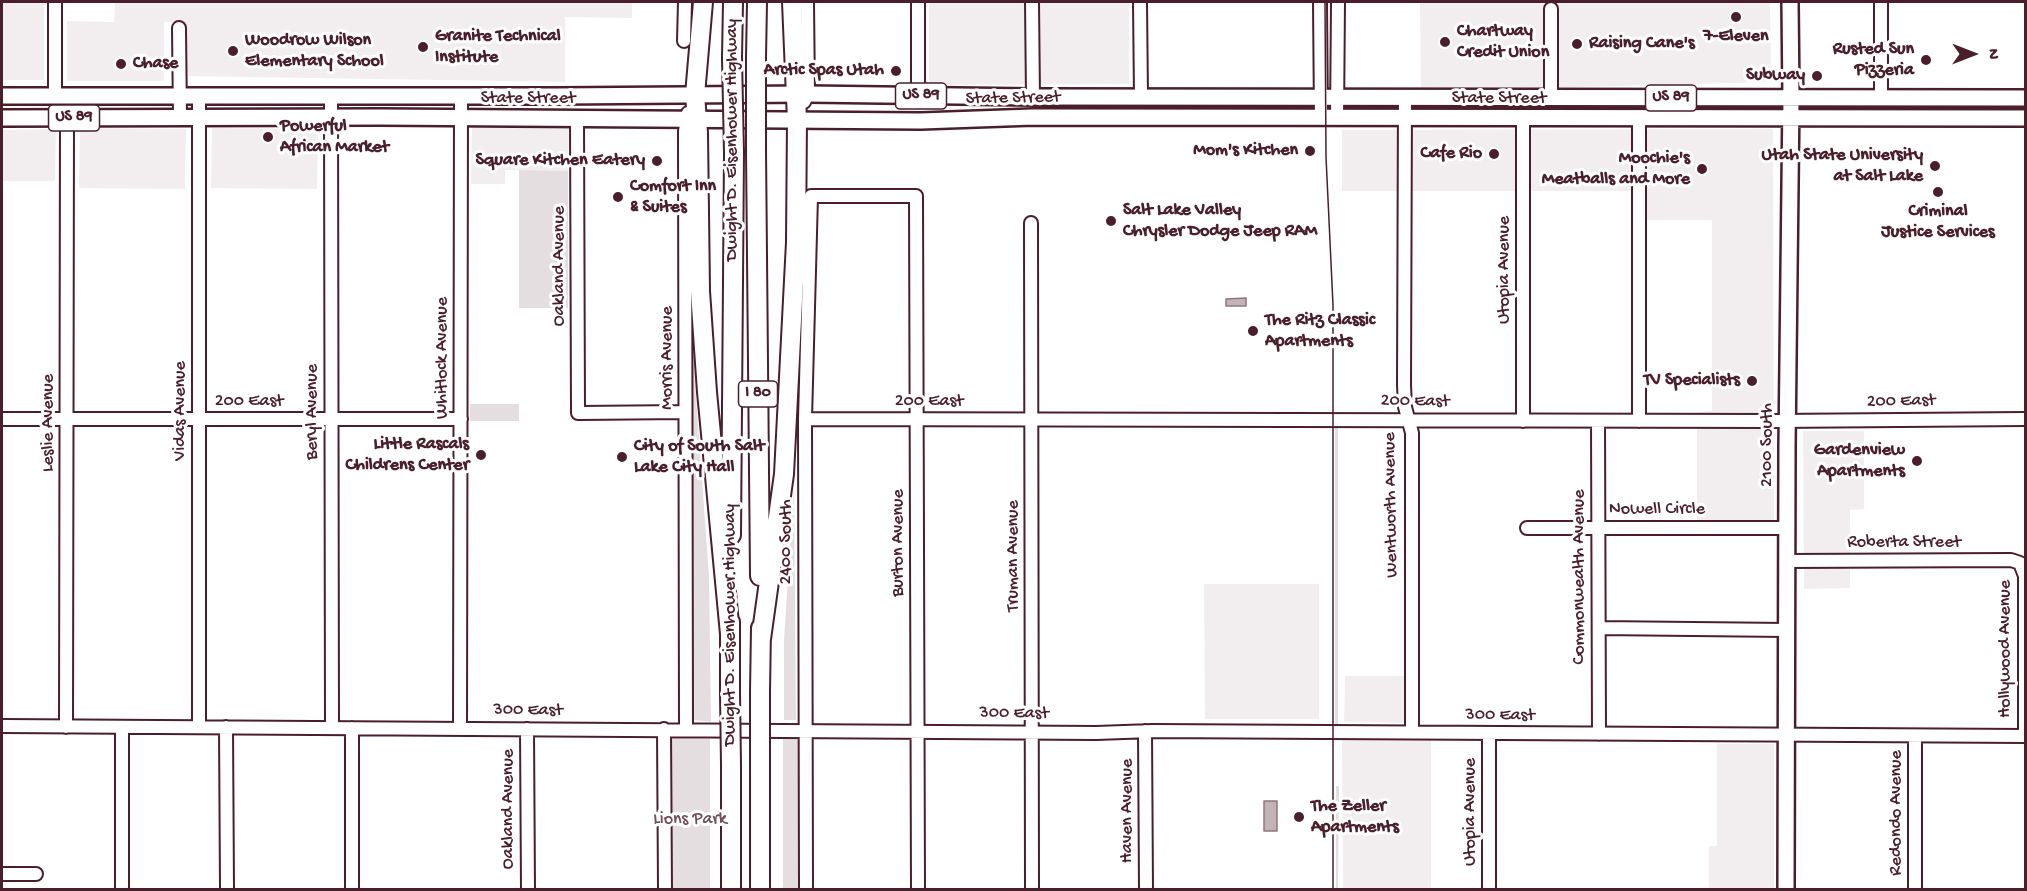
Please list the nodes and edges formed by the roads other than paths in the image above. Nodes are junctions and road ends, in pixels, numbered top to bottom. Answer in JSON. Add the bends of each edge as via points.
{"nodes":[{"id":1,"x":55,"y":2,"type":"edge"},
{"id":2,"x":686,"y":2,"type":"edge"},
{"id":3,"x":703,"y":2,"type":"edge"},
{"id":4,"x":733,"y":2,"type":"edge"},
{"id":5,"x":792,"y":2,"type":"edge"},
{"id":6,"x":807,"y":2,"type":"edge"},
{"id":7,"x":918,"y":2,"type":"edge"},
{"id":8,"x":1032,"y":2,"type":"edge"},
{"id":9,"x":1140,"y":2,"type":"edge"},
{"id":10,"x":1320,"y":2,"type":"edge"},
{"id":11,"x":1338,"y":2,"type":"edge"},
{"id":12,"x":1790,"y":2,"type":"edge"},
{"id":13,"x":1881,"y":2,"type":"edge"},
{"id":14,"x":758,"y":6,"type":"edge"},
{"id":15,"x":1551,"y":9,"type":"dead end"},
{"id":16,"x":179,"y":28,"type":"dead end"},
{"id":17,"x":684,"y":41,"type":"dead end"},
{"id":18,"x":801,"y":94,"type":"junction"},
{"id":19,"x":695,"y":95,"type":"junction"},
{"id":20,"x":2,"y":96,"type":"edge"},
{"id":21,"x":55,"y":96,"type":"junction"},
{"id":22,"x":181,"y":96,"type":"junction"},
{"id":23,"x":199,"y":96,"type":"junction"},
{"id":24,"x":331,"y":96,"type":"junction"},
{"id":25,"x":461,"y":96,"type":"junction"},
{"id":26,"x":918,"y":96,"type":"junction"},
{"id":27,"x":1033,"y":97,"type":"junction"},
{"id":28,"x":1076,"y":97,"type":"junction"},
{"id":29,"x":1141,"y":97,"type":"junction"},
{"id":30,"x":1321,"y":97,"type":"junction"},
{"id":31,"x":1405,"y":97,"type":"junction"},
{"id":32,"x":1337,"y":98,"type":"junction"},
{"id":33,"x":1551,"y":98,"type":"junction"},
{"id":34,"x":1791,"y":98,"type":"junction"},
{"id":35,"x":1881,"y":98,"type":"junction"},
{"id":36,"x":2025,"y":98,"type":"edge"},
{"id":37,"x":331,"y":117,"type":"junction"},
{"id":38,"x":1033,"y":117,"type":"junction"},
{"id":39,"x":2,"y":118,"type":"edge"},
{"id":40,"x":68,"y":118,"type":"junction"},
{"id":41,"x":180,"y":118,"type":"junction"},
{"id":42,"x":199,"y":118,"type":"junction"},
{"id":43,"x":461,"y":118,"type":"junction"},
{"id":44,"x":578,"y":118,"type":"junction"},
{"id":45,"x":1321,"y":118,"type":"junction"},
{"id":46,"x":1337,"y":118,"type":"junction"},
{"id":47,"x":1404,"y":118,"type":"junction"},
{"id":48,"x":1481,"y":118,"type":"junction"},
{"id":49,"x":1523,"y":118,"type":"junction"},
{"id":50,"x":1640,"y":118,"type":"junction"},
{"id":51,"x":1790,"y":118,"type":"junction"},
{"id":52,"x":2025,"y":118,"type":"edge"},
{"id":53,"x":973,"y":119,"type":"junction"},
{"id":54,"x":691,"y":120,"type":"junction"},
{"id":55,"x":797,"y":120,"type":"junction"},
{"id":56,"x":916,"y":196,"type":"joint"},
{"id":57,"x":1031,"y":223,"type":"dead end"},
{"id":58,"x":685,"y":412,"type":"junction"},
{"id":59,"x":331,"y":419,"type":"junction"},
{"id":60,"x":461,"y":419,"type":"junction"},
{"id":61,"x":805,"y":419,"type":"junction"},
{"id":62,"x":2025,"y":419,"type":"edge"},
{"id":63,"x":2,"y":420,"type":"edge"},
{"id":64,"x":67,"y":420,"type":"junction"},
{"id":65,"x":199,"y":420,"type":"junction"},
{"id":66,"x":917,"y":420,"type":"junction"},
{"id":67,"x":1032,"y":420,"type":"junction"},
{"id":68,"x":1408,"y":420,"type":"junction"},
{"id":69,"x":1523,"y":421,"type":"junction"},
{"id":70,"x":1598,"y":421,"type":"junction"},
{"id":71,"x":1640,"y":421,"type":"junction"},
{"id":72,"x":1788,"y":421,"type":"junction"},
{"id":73,"x":1527,"y":528,"type":"dead end"},
{"id":74,"x":1598,"y":528,"type":"junction"},
{"id":75,"x":1787,"y":528,"type":"junction"},
{"id":76,"x":1787,"y":561,"type":"junction"},
{"id":77,"x":2020,"y":563,"type":"joint"},
{"id":78,"x":1599,"y":628,"type":"junction"},
{"id":79,"x":1787,"y":630,"type":"junction"},
{"id":80,"x":730,"y":634,"type":"junction"},
{"id":81,"x":761,"y":639,"type":"junction"},
{"id":82,"x":2,"y":726,"type":"edge"},
{"id":83,"x":66,"y":727,"type":"junction"},
{"id":84,"x":122,"y":727,"type":"junction"},
{"id":85,"x":199,"y":727,"type":"junction"},
{"id":86,"x":226,"y":727,"type":"junction"},
{"id":87,"x":332,"y":728,"type":"junction"},
{"id":88,"x":352,"y":728,"type":"junction"},
{"id":89,"x":460,"y":728,"type":"junction"},
{"id":90,"x":527,"y":729,"type":"junction"},
{"id":91,"x":664,"y":729,"type":"junction"},
{"id":92,"x":686,"y":730,"type":"junction"},
{"id":93,"x":805,"y":731,"type":"junction"},
{"id":94,"x":918,"y":731,"type":"junction"},
{"id":95,"x":1145,"y":731,"type":"junction"},
{"id":96,"x":1032,"y":732,"type":"junction"},
{"id":97,"x":1412,"y":732,"type":"junction"},
{"id":98,"x":1489,"y":734,"type":"junction"},
{"id":99,"x":1599,"y":734,"type":"junction"},
{"id":100,"x":1787,"y":735,"type":"junction"},
{"id":101,"x":1915,"y":736,"type":"junction"},
{"id":102,"x":2025,"y":736,"type":"edge"},
{"id":103,"x":2,"y":874,"type":"edge"},
{"id":104,"x":36,"y":874,"type":"dead end"},
{"id":105,"x":122,"y":890,"type":"edge"},
{"id":106,"x":227,"y":890,"type":"edge"},
{"id":107,"x":352,"y":890,"type":"edge"},
{"id":108,"x":528,"y":890,"type":"edge"},
{"id":109,"x":665,"y":890,"type":"edge"},
{"id":110,"x":731,"y":890,"type":"edge"},
{"id":111,"x":760,"y":890,"type":"edge"},
{"id":112,"x":806,"y":890,"type":"edge"},
{"id":113,"x":918,"y":890,"type":"edge"},
{"id":114,"x":1032,"y":890,"type":"edge"},
{"id":115,"x":1146,"y":890,"type":"edge"},
{"id":116,"x":1489,"y":890,"type":"edge"},
{"id":117,"x":1786,"y":890,"type":"edge"},
{"id":118,"x":1915,"y":890,"type":"edge"}],
"edges":[{"from":1,"to":21,"type":"street"},
{"from":2,"to":17,"type":"street"},
{"from":3,"to":19,"type":"highway"},
{"from":4,"to":80,"type":"highway","name":"Dwight D. Eisenhower Highway","number":"I 80","bridge":true},
{"from":5,"to":18,"type":"highway"},
{"from":6,"to":18,"type":"street"},
{"from":7,"to":26,"type":"street"},
{"from":8,"to":27,"type":"street"},
{"from":9,"to":29,"type":"street"},
{"from":10,"to":30,"type":"street"},
{"from":11,"to":32,"type":"street"},
{"from":12,"to":34,"type":"main road","name":"2100 South"},
{"from":13,"to":35,"type":"street"},
{"from":14,"to":81,"type":"highway","name":"Dwight D. Eisenhower Highway","number":"I 80","bridge":true},
{"from":15,"to":33,"type":"street"},
{"from":16,"to":22,"type":"street"},
{"from":18,"to":19,"type":"main road","name":"State Street","number":"US 89"},
{"from":18,"to":26,"type":"main road","name":"State Street","number":"US 89"},
{"from":18,"to":55,"type":"highway"},
{"from":19,"to":25,"type":"main road","name":"State Street","number":"US 89"},
{"from":19,"to":54,"type":"highway"},
{"from":20,"to":21,"type":"main road","name":"State Street","number":"US 89"},
{"from":21,"to":22,"type":"main road","name":"State Street","number":"US 89"},
{"from":22,"to":23,"type":"main road","name":"State Street","number":"US 89"},
{"from":22,"to":41,"type":"street"},
{"from":23,"to":24,"type":"main road","name":"State Street","number":"US 89"},
{"from":23,"to":42,"type":"street","name":"Vidas Avenue"},
{"from":24,"to":25,"type":"main road","name":"State Street","number":"US 89"},
{"from":24,"to":37,"type":"street","name":"Beryl Avenue"},
{"from":25,"to":43,"type":"street","name":"Whitlock Avenue"},
{"from":26,"to":27,"type":"main road","name":"State Street","number":"US 89"},
{"from":27,"to":28,"type":"main road","name":"State Street","number":"US 89"},
{"from":27,"to":53,"type":"main road","via":[[1024,107],[982,108]]},
{"from":28,"to":29,"type":"main road","name":"State Street","number":"US 89"},
{"from":28,"to":38,"type":"main road","via":[[1071,105],[1044,106]]},
{"from":29,"to":30,"type":"main road","name":"State Street","number":"US 89"},
{"from":30,"to":32,"type":"main road","name":"State Street","number":"US 89"},
{"from":30,"to":45,"type":"street"},
{"from":31,"to":32,"type":"main road","name":"State Street","number":"US 89"},
{"from":31,"to":33,"type":"main road","name":"State Street","number":"US 89"},
{"from":31,"to":47,"type":"street","name":"Wentworth Avenue"},
{"from":32,"to":46,"type":"street"},
{"from":33,"to":34,"type":"main road","name":"State Street","number":"US 89"},
{"from":33,"to":48,"type":"main road","via":[[1543,107],[1497,108],[1487,110]]},
{"from":34,"to":35,"type":"main road","name":"State Street","number":"US 89"},
{"from":34,"to":51,"type":"main road","name":"2100 South"},
{"from":35,"to":36,"type":"main road","name":"State Street","number":"US 89"},
{"from":37,"to":42,"type":"main road","name":"State Street","number":"US 89"},
{"from":37,"to":43,"type":"main road","name":"State Street","number":"US 89"},
{"from":37,"to":59,"type":"street","name":"Beryl Avenue"},
{"from":38,"to":45,"type":"main road","name":"State Street","number":"US 89"},
{"from":38,"to":53,"type":"main road","name":"State Street","number":"US 89"},
{"from":39,"to":40,"type":"main road","name":"State Street","number":"US 89"},
{"from":40,"to":41,"type":"main road","name":"State Street","number":"US 89"},
{"from":40,"to":64,"type":"street","name":"Leslie Avenue"},
{"from":41,"to":42,"type":"main road","name":"State Street","number":"US 89"},
{"from":42,"to":65,"type":"street","name":"Vidas Avenue"},
{"from":43,"to":44,"type":"main road","name":"State Street","number":"US 89"},
{"from":43,"to":60,"type":"street","name":"Whitlock Avenue"},
{"from":44,"to":54,"type":"main road","name":"State Street","number":"US 89"},
{"from":44,"to":58,"type":"street","name":"Oakland Avenue","via":[[578,413]]},
{"from":45,"to":46,"type":"main road","name":"State Street","number":"US 89"},
{"from":46,"to":47,"type":"main road","name":"State Street","number":"US 89"},
{"from":47,"to":48,"type":"main road","name":"State Street","number":"US 89"},
{"from":47,"to":68,"type":"street","name":"Wentworth Avenue","via":[[1404,385]]},
{"from":48,"to":49,"type":"main road","name":"State Street","number":"US 89"},
{"from":49,"to":50,"type":"main road","name":"State Street","number":"US 89"},
{"from":49,"to":69,"type":"street","name":"Utopia Avenue"},
{"from":50,"to":51,"type":"main road","name":"State Street","number":"US 89"},
{"from":50,"to":71,"type":"street"},
{"from":51,"to":52,"type":"main road","name":"State Street","number":"US 89"},
{"from":51,"to":72,"type":"main road","name":"2100 South"},
{"from":53,"to":55,"type":"main road","name":"State Street","number":"US 89"},
{"from":54,"to":55,"type":"main road","name":"State Street","number":"US 89"},
{"from":54,"to":58,"type":"street","name":"Morris Avenue"},
{"from":54,"to":80,"type":"highway","via":[[707,392]]},
{"from":55,"to":81,"type":"highway","via":[[796,243],[784,474]]},
{"from":56,"to":61,"type":"street","name":"2400 South","via":[[811,196]]},
{"from":56,"to":66,"type":"street","name":"Burton Avenue"},
{"from":57,"to":67,"type":"street","name":"Truman Avenue"},
{"from":58,"to":92,"type":"street","name":"Morris Avenue"},
{"from":59,"to":60,"type":"street","name":"200 East"},
{"from":59,"to":65,"type":"street","name":"200 East"},
{"from":59,"to":87,"type":"street","name":"Beryl Avenue"},
{"from":60,"to":89,"type":"street","name":"Whitlock Avenue"},
{"from":61,"to":66,"type":"street","name":"200 East"},
{"from":61,"to":93,"type":"street","name":"2400 South"},
{"from":62,"to":72,"type":"street","name":"200 East"},
{"from":63,"to":64,"type":"street","name":"200 East"},
{"from":64,"to":65,"type":"street","name":"200 East"},
{"from":64,"to":83,"type":"street","name":"Leslie Avenue"},
{"from":65,"to":85,"type":"street","name":"Vidas Avenue"},
{"from":66,"to":67,"type":"street","name":"200 East"},
{"from":66,"to":94,"type":"street","name":"Burton Avenue"},
{"from":67,"to":68,"type":"street","name":"200 East"},
{"from":67,"to":96,"type":"street","name":"Truman Avenue"},
{"from":68,"to":69,"type":"street","name":"200 East"},
{"from":68,"to":97,"type":"street","name":"Wentworth Avenue","via":[[1412,433]]},
{"from":69,"to":70,"type":"street","name":"200 East"},
{"from":70,"to":71,"type":"street","name":"200 East"},
{"from":70,"to":74,"type":"street","name":"Commonwealth Avenue"},
{"from":71,"to":72,"type":"street","name":"200 East"},
{"from":72,"to":75,"type":"main road","name":"2100 South"},
{"from":73,"to":74,"type":"street","name":"Nowell Circle"},
{"from":74,"to":75,"type":"street","name":"Nowell Circle"},
{"from":74,"to":78,"type":"street","name":"Commonwealth Avenue"},
{"from":75,"to":76,"type":"main road","name":"2100 South"},
{"from":76,"to":77,"type":"street","name":"Roberta Street"},
{"from":76,"to":79,"type":"main road","name":"2100 South"},
{"from":77,"to":102,"type":"street","name":"Hollywood Avenue","via":[[2025,576]]},
{"from":78,"to":79,"type":"street"},
{"from":78,"to":99,"type":"street","name":"Commonwealth Avenue"},
{"from":79,"to":100,"type":"main road","name":"2100 South"},
{"from":80,"to":110,"type":"highway","name":"Dwight D. Eisenhower Highway","number":"I 80","bridge":true},
{"from":81,"to":111,"type":"highway","name":"Dwight D. Eisenhower Highway","number":"I 80","bridge":true},
{"from":82,"to":83,"type":"street","name":"300 East"},
{"from":83,"to":84,"type":"street","name":"300 East"},
{"from":84,"to":85,"type":"street","name":"300 East"},
{"from":84,"to":105,"type":"street"},
{"from":85,"to":86,"type":"street","name":"300 East"},
{"from":86,"to":87,"type":"street","name":"300 East"},
{"from":86,"to":106,"type":"street"},
{"from":87,"to":88,"type":"street","name":"300 East"},
{"from":88,"to":89,"type":"street","name":"300 East"},
{"from":88,"to":107,"type":"street"},
{"from":89,"to":90,"type":"street","name":"300 East"},
{"from":90,"to":91,"type":"street","name":"300 East"},
{"from":90,"to":108,"type":"street","name":"Oakland Avenue"},
{"from":91,"to":92,"type":"street","name":"300 East"},
{"from":91,"to":109,"type":"street"},
{"from":92,"to":93,"type":"street","name":"300 East"},
{"from":93,"to":94,"type":"street","name":"300 East"},
{"from":93,"to":112,"type":"street","name":"2400 South"},
{"from":94,"to":96,"type":"street","name":"300 East"},
{"from":94,"to":113,"type":"street","name":"Burton Avenue"},
{"from":95,"to":96,"type":"street","name":"300 East"},
{"from":95,"to":97,"type":"street","name":"300 East"},
{"from":95,"to":115,"type":"street","name":"Haven Avenue"},
{"from":96,"to":114,"type":"street","name":"Truman Avenue"},
{"from":97,"to":98,"type":"street","name":"300 East"},
{"from":98,"to":99,"type":"street","name":"300 East"},
{"from":98,"to":116,"type":"street","name":"Utopia Avenue"},
{"from":99,"to":100,"type":"street","name":"300 East"},
{"from":100,"to":101,"type":"street","name":"300 East"},
{"from":100,"to":117,"type":"main road","name":"2100 South"},
{"from":101,"to":102,"type":"street","name":"300 East"},
{"from":101,"to":118,"type":"street","name":"Redondo Avenue"},
{"from":103,"to":104,"type":"street"}]}
